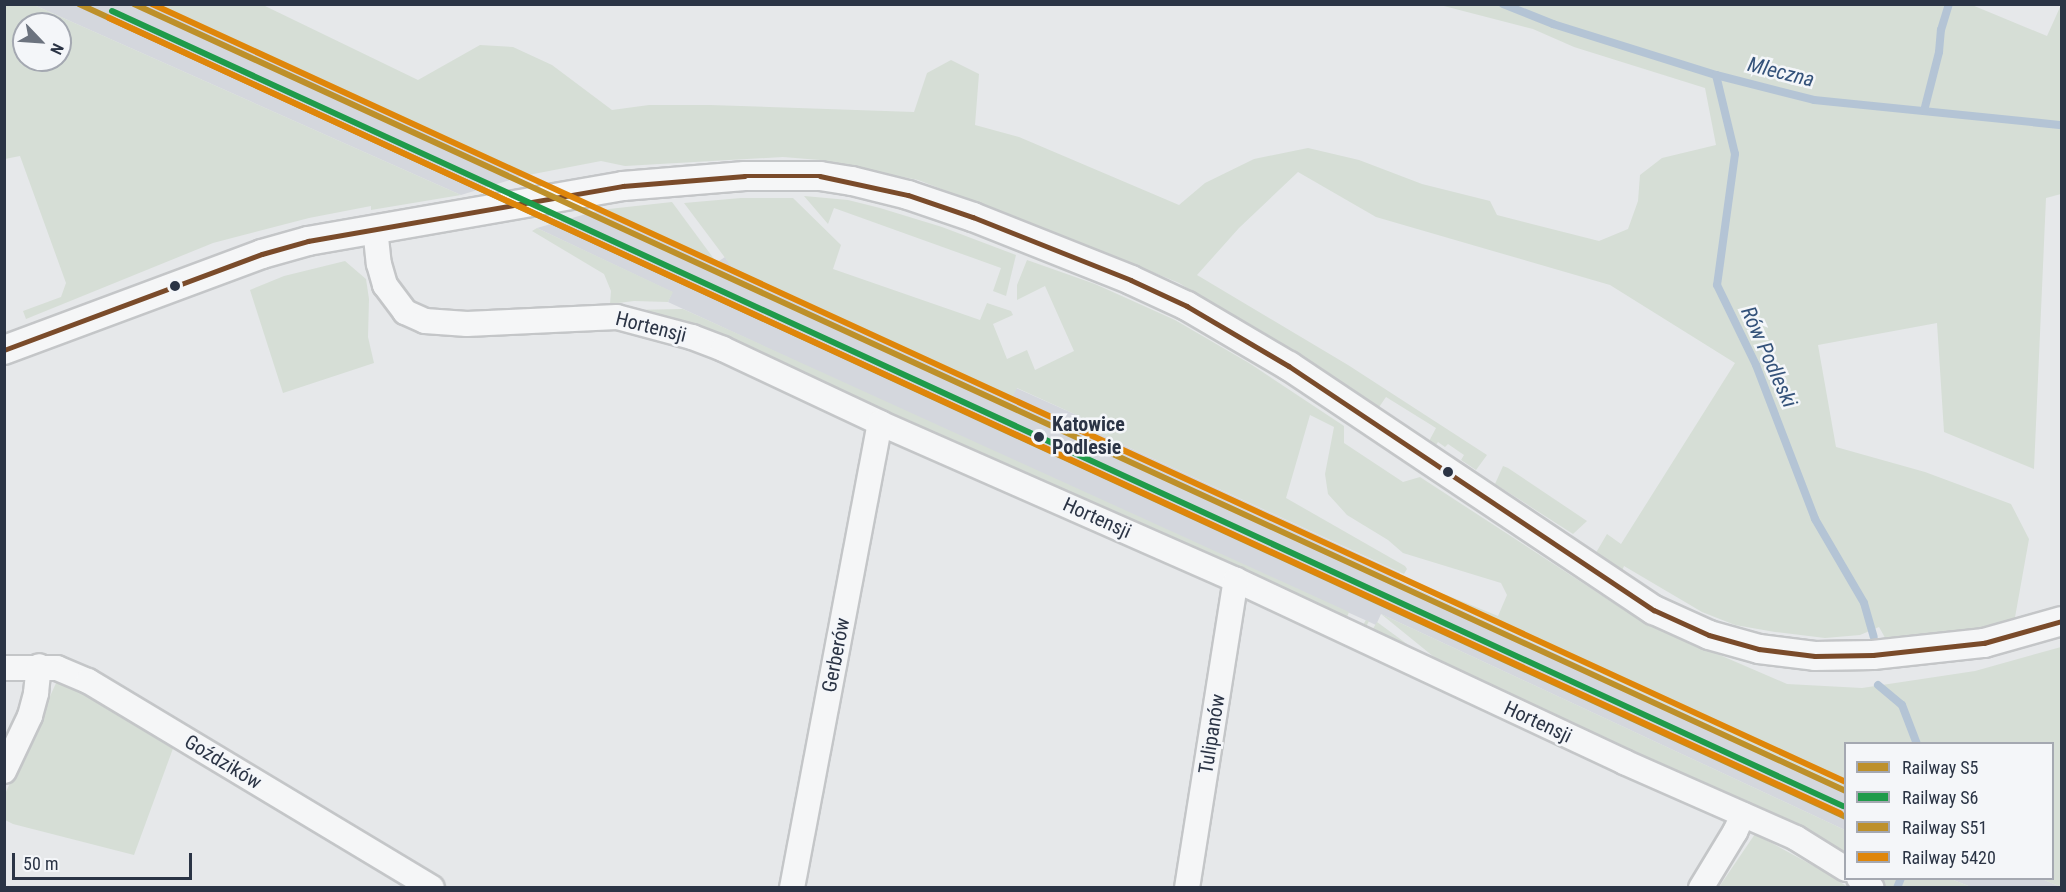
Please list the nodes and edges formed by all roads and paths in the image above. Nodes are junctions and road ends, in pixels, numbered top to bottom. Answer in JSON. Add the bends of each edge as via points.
{"nodes":[{"id":1,"x":375,"y":228,"type":"junction"},
{"id":2,"x":4,"y":350,"type":"edge"},
{"id":3,"x":880,"y":423,"type":"junction"},
{"id":4,"x":1236,"y":580,"type":"junction"},
{"id":5,"x":2061,"y":621,"type":"edge"},
{"id":6,"x":39,"y":666,"type":"junction"},
{"id":7,"x":4,"y":668,"type":"edge"},
{"id":8,"x":4,"y":771,"type":"edge"},
{"id":9,"x":1743,"y":815,"type":"junction"},
{"id":10,"x":1844,"y":868,"type":"edge"},
{"id":11,"x":432,"y":888,"type":"edge"},
{"id":12,"x":792,"y":888,"type":"edge"},
{"id":13,"x":1187,"y":888,"type":"edge"},
{"id":14,"x":1701,"y":888,"type":"edge"}],
"edges":[{"from":1,"to":2,"type":"street","via":[[262,254]]},
{"from":1,"to":3,"type":"street","name":"Hortensji","via":[[385,285],[405,312],[425,321],[467,324],[617,316],[723,349]]},
{"from":1,"to":5,"type":"street","via":[[634,185],[785,174],[852,181],[973,217],[1150,288],[1213,320],[1654,610],[1709,635],[1759,649],[1815,656],[1874,655],[1984,643]]},
{"from":3,"to":4,"type":"street","name":"Hortensji"},
{"from":3,"to":12,"type":"street","name":"Gerberów"},
{"from":4,"to":9,"type":"street","name":"Hortensji"},
{"from":4,"to":13,"type":"street","name":"Tulipanów"},
{"from":6,"to":7,"type":"street","name":"Goździków"},
{"from":6,"to":8,"type":"street","via":[[30,716]]},
{"from":6,"to":11,"type":"street","name":"Goździków","via":[[57,668],[88,681]]},
{"from":9,"to":10,"type":"street","name":"Hortensji","via":[[1815,848]]},
{"from":9,"to":14,"type":"street"}]}
